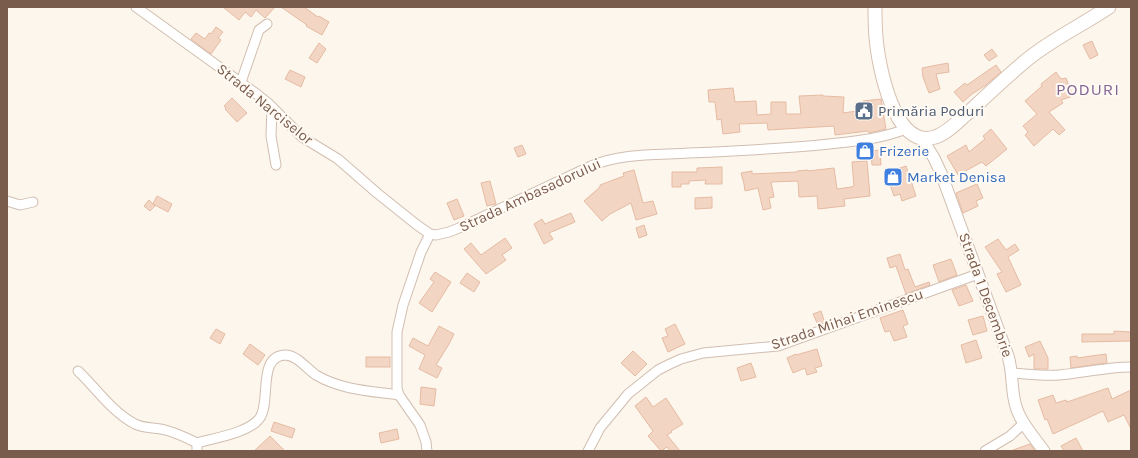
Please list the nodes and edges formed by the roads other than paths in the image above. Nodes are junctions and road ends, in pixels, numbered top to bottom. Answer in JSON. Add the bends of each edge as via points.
{"nodes":[{"id":1,"x":136,"y":7,"type":"edge"},
{"id":2,"x":875,"y":7,"type":"edge"},
{"id":3,"x":1109,"y":7,"type":"edge"},
{"id":4,"x":267,"y":24,"type":"dead end"},
{"id":5,"x":241,"y":82,"type":"junction"},
{"id":6,"x":272,"y":107,"type":"junction"},
{"id":7,"x":906,"y":129,"type":"junction"},
{"id":8,"x":922,"y":139,"type":"junction"},
{"id":9,"x":276,"y":165,"type":"dead end"},
{"id":10,"x":7,"y":201,"type":"edge"},
{"id":11,"x":33,"y":202,"type":"dead end"},
{"id":12,"x":430,"y":234,"type":"junction"},
{"id":13,"x":978,"y":274,"type":"junction"},
{"id":14,"x":1131,"y":367,"type":"edge"},
{"id":15,"x":78,"y":371,"type":"dead end"},
{"id":16,"x":1012,"y":373,"type":"junction"},
{"id":17,"x":399,"y":394,"type":"junction"},
{"id":18,"x":1024,"y":423,"type":"junction"},
{"id":19,"x":197,"y":447,"type":"edge"},
{"id":20,"x":426,"y":451,"type":"edge"},
{"id":21,"x":588,"y":451,"type":"edge"},
{"id":22,"x":985,"y":451,"type":"edge"},
{"id":23,"x":1044,"y":451,"type":"edge"}],
"edges":[{"from":1,"to":5,"type":"street","name":"Strada Narciselor"},
{"from":2,"to":7,"type":"main road","via":[[881,72],[892,104]]},
{"from":3,"to":8,"type":"main road","via":[[1029,58],[945,132],[937,137]]},
{"from":4,"to":5,"type":"street","via":[[259,30]]},
{"from":5,"to":6,"type":"street","name":"Strada Narciselor"},
{"from":6,"to":9,"type":"street","via":[[271,136]]},
{"from":6,"to":12,"type":"street","name":"Strada Narciselor","via":[[302,137],[338,159],[377,194]]},
{"from":7,"to":8,"type":"main road"},
{"from":7,"to":12,"type":"street","name":"Strada Ambasadorului","via":[[880,138],[789,148],[609,159],[459,228],[442,234]]},
{"from":8,"to":13,"type":"street","name":"Strada 1 Decembrie","via":[[941,173]]},
{"from":10,"to":11,"type":"street","via":[[20,205]]},
{"from":12,"to":17,"type":"street","via":[[414,271],[399,318]]},
{"from":13,"to":16,"type":"street","name":"Strada 1 Decembrie"},
{"from":13,"to":21,"type":"street","name":"Strada Mihai Eminescu","via":[[778,346],[703,352],[681,359],[658,370],[628,394],[600,428]]},
{"from":14,"to":16,"type":"street","via":[[1052,375]]},
{"from":15,"to":19,"type":"street","via":[[110,405],[135,424],[170,431]]},
{"from":16,"to":18,"type":"street","name":"Strada 1 Decembrie","via":[[1015,404]]},
{"from":17,"to":19,"type":"street","via":[[356,389],[334,383],[315,374],[296,358],[282,356],[270,364],[267,372],[264,410],[260,418],[248,428]]},
{"from":17,"to":20,"type":"street","via":[[420,425]]},
{"from":18,"to":22,"type":"street","via":[[1010,436]]},
{"from":18,"to":23,"type":"street","name":"Strada 1 Decembrie"}]}
